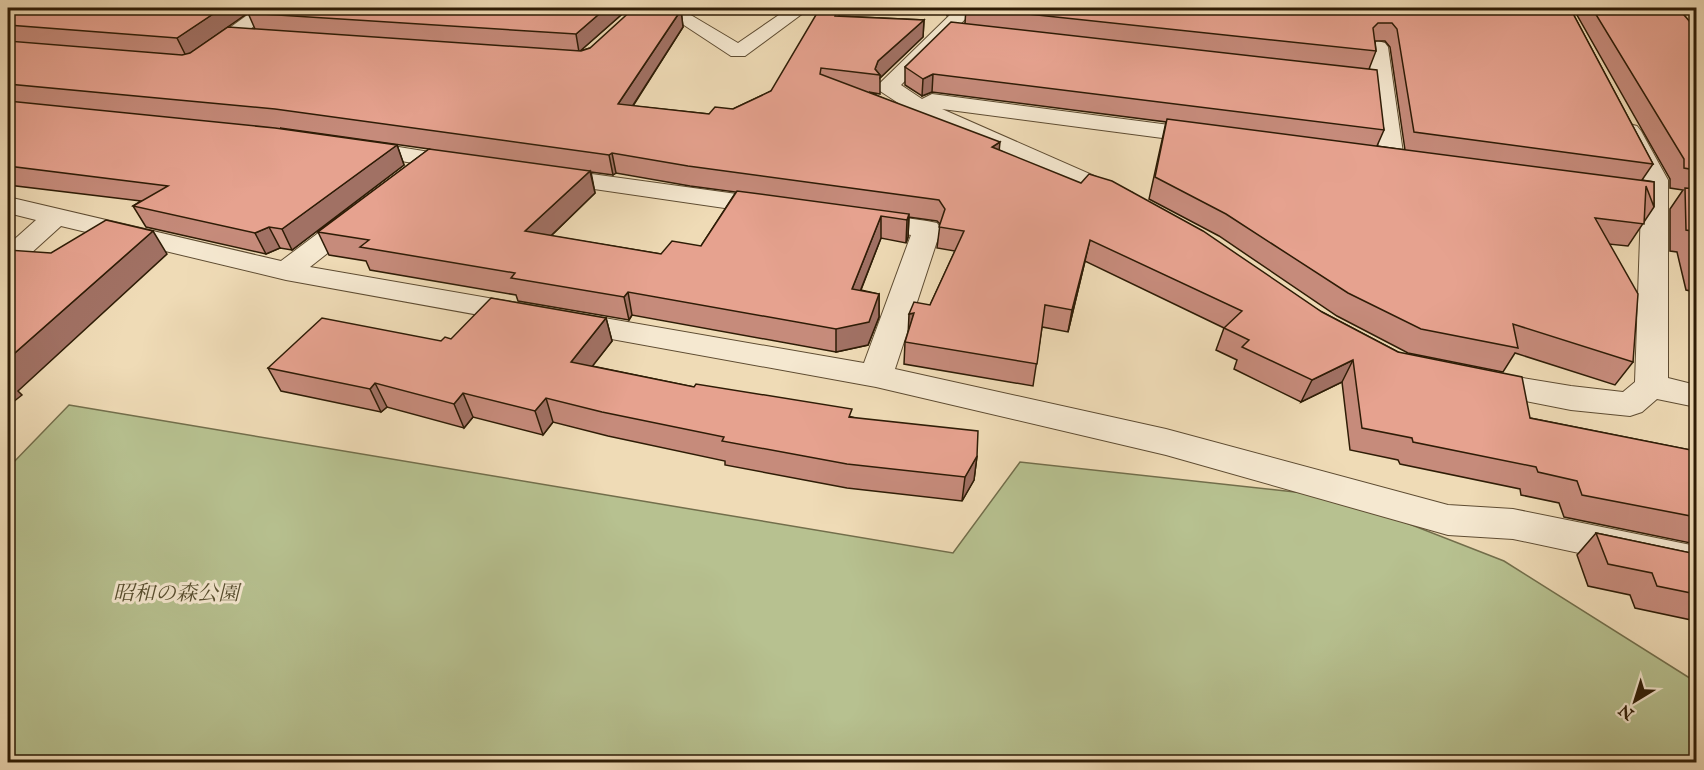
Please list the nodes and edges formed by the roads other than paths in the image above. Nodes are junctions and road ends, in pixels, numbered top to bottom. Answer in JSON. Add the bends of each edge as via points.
{"nodes":[{"id":1,"x":268,"y":8,"type":"edge"},
{"id":2,"x":667,"y":8,"type":"edge"},
{"id":3,"x":801,"y":8,"type":"edge"},
{"id":4,"x":959,"y":24,"type":"edge"},
{"id":5,"x":232,"y":37,"type":"junction"},
{"id":6,"x":255,"y":39,"type":"edge"},
{"id":7,"x":1378,"y":46,"type":"edge"},
{"id":8,"x":190,"y":64,"type":"edge"},
{"id":9,"x":1358,"y":77,"type":"edge"},
{"id":10,"x":1382,"y":80,"type":"junction"},
{"id":11,"x":907,"y":98,"type":"junction"},
{"id":12,"x":1616,"y":106,"type":"edge"},
{"id":13,"x":1226,"y":139,"type":"edge"},
{"id":14,"x":326,"y":143,"type":"edge"},
{"id":15,"x":1369,"y":157,"type":"edge"},
{"id":16,"x":431,"y":160,"type":"junction"},
{"id":17,"x":490,"y":168,"type":"edge"},
{"id":18,"x":525,"y":173,"type":"edge"},
{"id":19,"x":404,"y":181,"type":"edge"},
{"id":20,"x":376,"y":202,"type":"edge"},
{"id":21,"x":8,"y":205,"type":"edge"},
{"id":22,"x":1146,"y":210,"type":"edge"},
{"id":23,"x":797,"y":211,"type":"edge"},
{"id":24,"x":832,"y":216,"type":"edge"},
{"id":25,"x":54,"y":218,"type":"junction"},
{"id":26,"x":8,"y":259,"type":"edge"},
{"id":27,"x":286,"y":271,"type":"junction"},
{"id":28,"x":876,"y":376,"type":"junction"},
{"id":29,"x":1454,"y":376,"type":"edge"},
{"id":30,"x":1651,"y":386,"type":"junction"},
{"id":31,"x":1696,"y":396,"type":"edge"},
{"id":32,"x":1696,"y":562,"type":"edge"}],
"edges":[{"from":1,"to":5,"type":"street"},
{"from":2,"to":3,"type":"street","via":[[738,52]]},
{"from":4,"to":11,"type":"street","via":[[888,86]]},
{"from":5,"to":6,"type":"street"},
{"from":5,"to":8,"type":"street"},
{"from":7,"to":10,"type":"street"},
{"from":9,"to":10,"type":"street"},
{"from":10,"to":15,"type":"street","via":[[1404,162]]},
{"from":11,"to":13,"type":"street"},
{"from":11,"to":22,"type":"street","via":[[923,109]]},
{"from":12,"to":30,"type":"street","via":[[1655,180]]},
{"from":14,"to":16,"type":"street"},
{"from":16,"to":17,"type":"street"},
{"from":16,"to":19,"type":"street"},
{"from":18,"to":23,"type":"street"},
{"from":20,"to":27,"type":"street"},
{"from":21,"to":25,"type":"street"},
{"from":24,"to":28,"type":"street","via":[[927,229]]},
{"from":25,"to":26,"type":"street"},
{"from":25,"to":27,"type":"street"},
{"from":27,"to":28,"type":"street"},
{"from":28,"to":32,"type":"street","via":[[1166,441],[1448,520],[1513,524]]},
{"from":29,"to":30,"type":"street","via":[[1571,398],[1630,404]]},
{"from":30,"to":31,"type":"street"}]}
